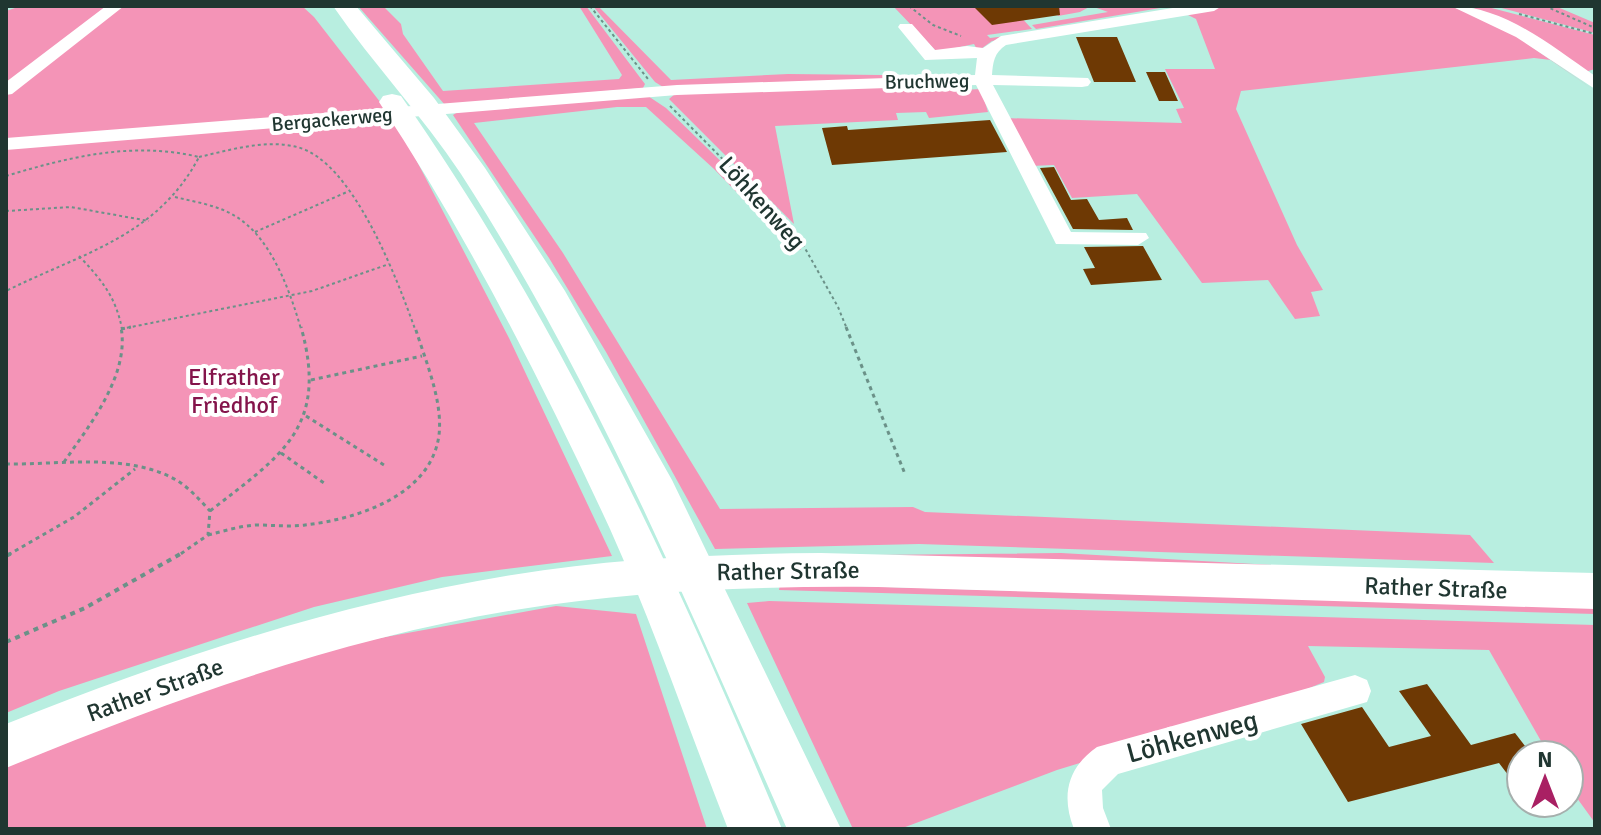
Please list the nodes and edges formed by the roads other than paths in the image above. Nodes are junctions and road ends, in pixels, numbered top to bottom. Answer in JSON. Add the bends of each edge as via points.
{"nodes":[{"id":1,"x":116,"y":6,"type":"edge"},
{"id":2,"x":315,"y":6,"type":"edge"},
{"id":3,"x":344,"y":6,"type":"edge"},
{"id":4,"x":1214,"y":6,"type":"edge"},
{"id":5,"x":1459,"y":6,"type":"edge"},
{"id":6,"x":1193,"y":8,"type":"edge"},
{"id":7,"x":906,"y":27,"type":"dead end"},
{"id":8,"x":987,"y":54,"type":"junction"},
{"id":9,"x":983,"y":80,"type":"junction"},
{"id":10,"x":1082,"y":82,"type":"dead end"},
{"id":11,"x":1595,"y":84,"type":"edge"},
{"id":12,"x":6,"y":90,"type":"edge"},
{"id":13,"x":657,"y":92,"type":"joint"},
{"id":14,"x":6,"y":144,"type":"edge"},
{"id":15,"x":1138,"y":238,"type":"dead end"},
{"id":16,"x":1595,"y":591,"type":"edge"},
{"id":17,"x":1355,"y":691,"type":"dead end"},
{"id":18,"x":6,"y":746,"type":"edge"},
{"id":19,"x":731,"y":768,"type":"junction"},
{"id":20,"x":736,"y":829,"type":"edge"},
{"id":21,"x":755,"y":829,"type":"edge"},
{"id":22,"x":814,"y":829,"type":"edge"},
{"id":23,"x":1093,"y":829,"type":"edge"}],
"edges":[{"from":1,"to":12,"type":"street"},
{"from":2,"to":19,"type":"highway","via":[[396,107],[447,183],[539,346],[632,532]]},
{"from":3,"to":22,"type":"highway","via":[[467,162],[548,291],[658,492]]},
{"from":4,"to":6,"type":"street","name":"Bruchweg"},
{"from":5,"to":11,"type":"street","via":[[1522,34]]},
{"from":6,"to":8,"type":"street","name":"Bruchweg","via":[[1001,41]]},
{"from":7,"to":8,"type":"street","via":[[931,56]]},
{"from":8,"to":9,"type":"street","name":"Bruchweg"},
{"from":9,"to":10,"type":"street"},
{"from":9,"to":13,"type":"street","name":"Bruchweg"},
{"from":9,"to":15,"type":"street","via":[[1064,239]]},
{"from":13,"to":14,"type":"street","name":"Bergackerweg"},
{"from":16,"to":18,"type":"main road","name":"Rather Straße","via":[[905,571],[756,570],[586,582],[451,603],[294,642],[152,689]]},
{"from":17,"to":23,"type":"street","name":"Löhkenweg","via":[[1109,759],[1091,771],[1083,794]]},
{"from":19,"to":20,"type":"highway"},
{"from":19,"to":21,"type":"highway"}]}
